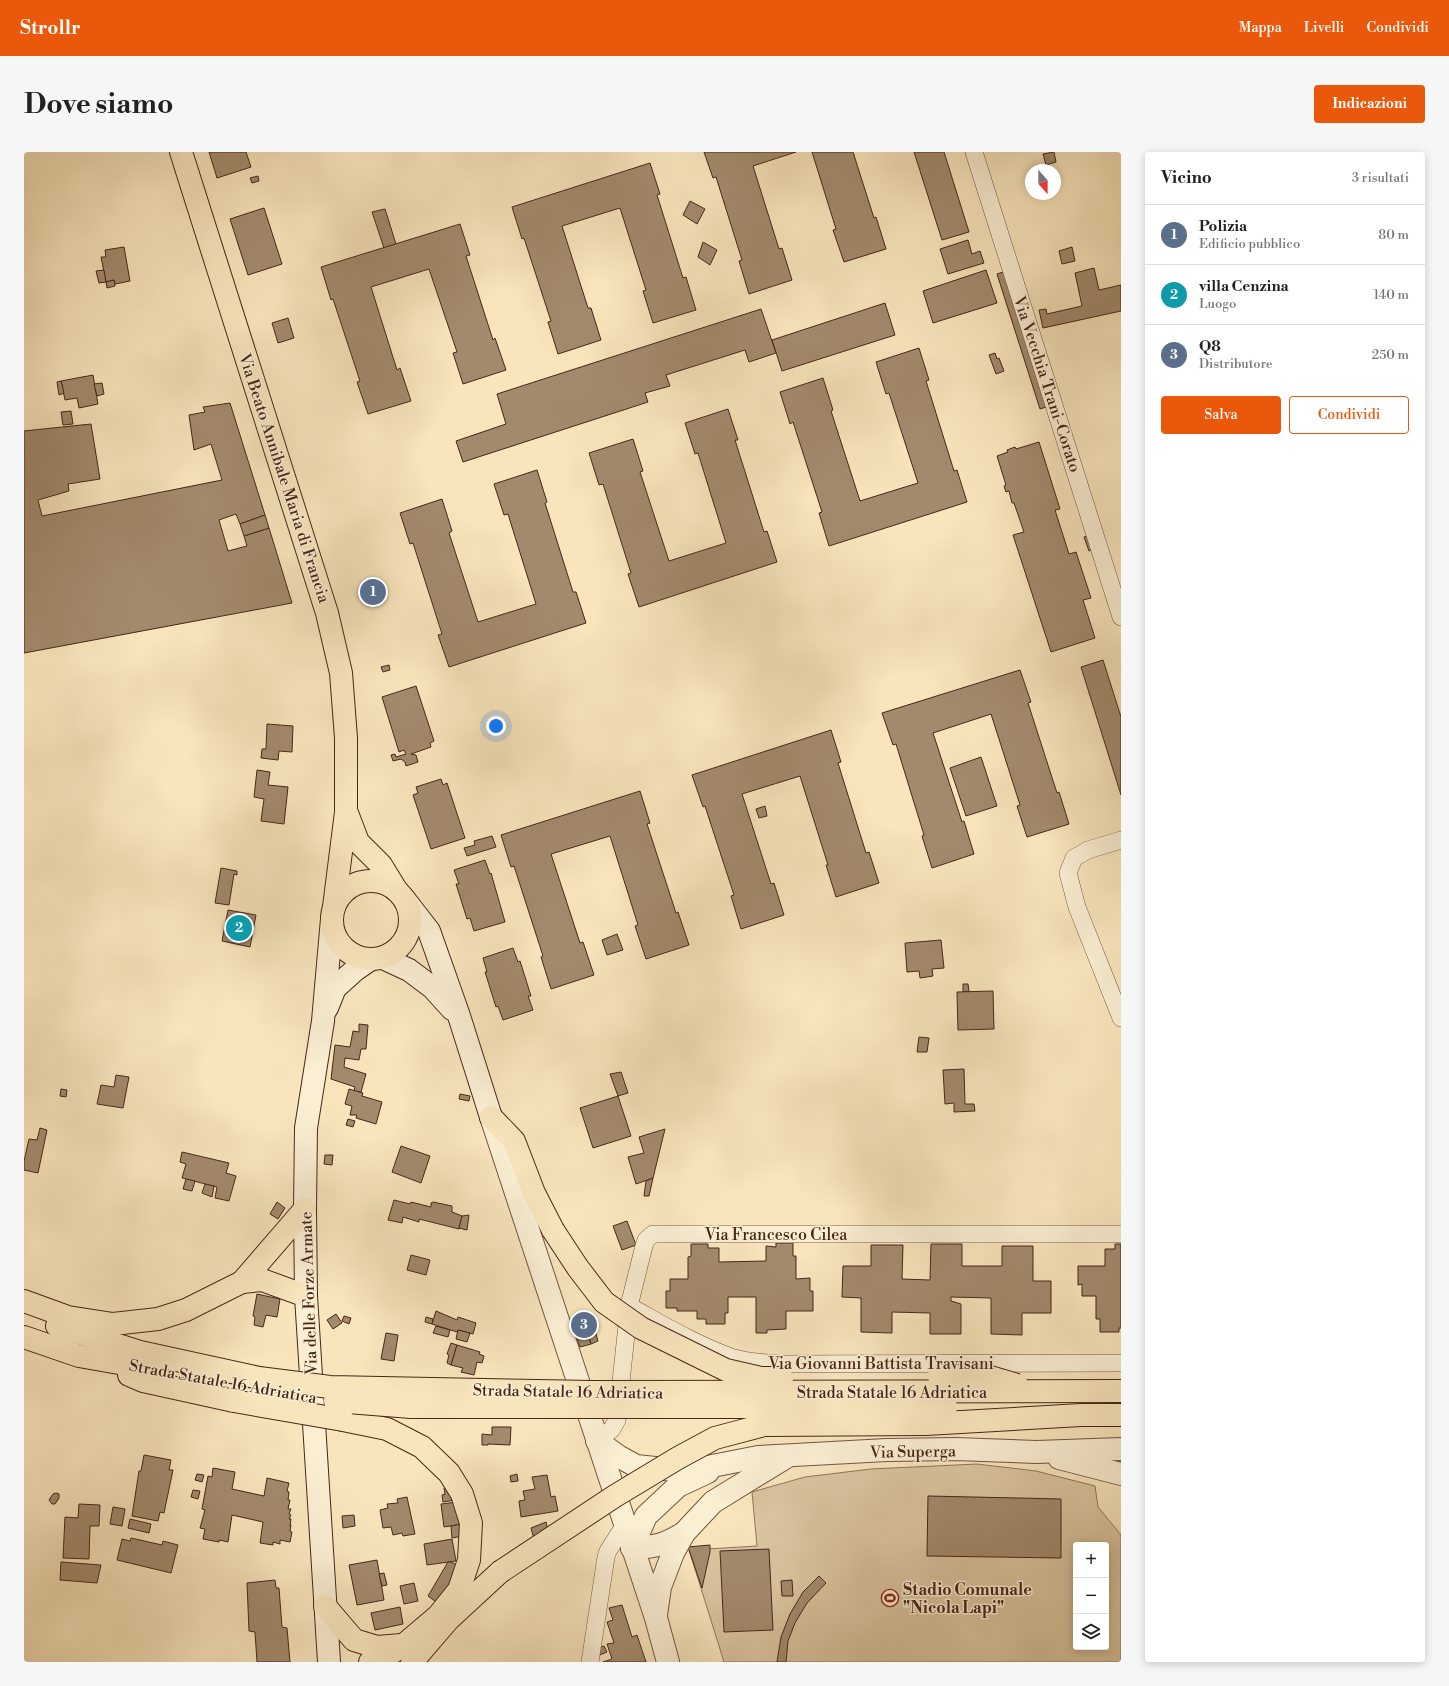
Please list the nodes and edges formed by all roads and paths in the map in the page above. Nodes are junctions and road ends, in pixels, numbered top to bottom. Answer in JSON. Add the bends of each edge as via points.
{"nodes":[{"id":1,"x":181,"y":152,"type":"edge"},
{"id":2,"x":974,"y":152,"type":"edge"},
{"id":3,"x":1121,"y":617,"type":"edge"},
{"id":4,"x":346,"y":812,"type":"junction"},
{"id":5,"x":1121,"y":840,"type":"edge"},
{"id":6,"x":401,"y":895,"type":"junction"},
{"id":7,"x":333,"y":913,"type":"junction"},
{"id":8,"x":377,"y":958,"type":"junction"},
{"id":9,"x":1118,"y":1011,"type":"edge"},
{"id":10,"x":459,"y":1016,"type":"junction"},
{"id":11,"x":323,"y":1021,"type":"junction"},
{"id":12,"x":491,"y":1117,"type":"junction"},
{"id":13,"x":305,"y":1210,"type":"junction"},
{"id":14,"x":1121,"y":1234,"type":"edge"},
{"id":15,"x":242,"y":1282,"type":"junction"},
{"id":16,"x":306,"y":1296,"type":"junction"},
{"id":17,"x":24,"y":1301,"type":"edge"},
{"id":18,"x":629,"y":1306,"type":"junction"},
{"id":19,"x":24,"y":1316,"type":"edge"},
{"id":20,"x":24,"y":1337,"type":"edge"},
{"id":21,"x":79,"y":1356,"type":"junction"},
{"id":22,"x":1121,"y":1362,"type":"edge"},
{"id":23,"x":259,"y":1384,"type":"junction"},
{"id":24,"x":1039,"y":1391,"type":"junction"},
{"id":25,"x":1121,"y":1391,"type":"edge"},
{"id":26,"x":1121,"y":1406,"type":"edge"},
{"id":27,"x":1121,"y":1415,"type":"edge"},
{"id":28,"x":597,"y":1441,"type":"junction"},
{"id":29,"x":1121,"y":1449,"type":"edge"},
{"id":30,"x":1037,"y":1452,"type":"junction"},
{"id":31,"x":789,"y":1456,"type":"junction"},
{"id":32,"x":725,"y":1464,"type":"junction"},
{"id":33,"x":1121,"y":1474,"type":"edge"},
{"id":34,"x":624,"y":1526,"type":"junction"},
{"id":35,"x":684,"y":1533,"type":"junction"},
{"id":36,"x":632,"y":1548,"type":"junction"},
{"id":37,"x":325,"y":1606,"type":"junction"},
{"id":38,"x":656,"y":1618,"type":"junction"},
{"id":39,"x":409,"y":1653,"type":"edge"},
{"id":40,"x":329,"y":1662,"type":"edge"},
{"id":41,"x":370,"y":1662,"type":"edge"},
{"id":42,"x":590,"y":1662,"type":"edge"},
{"id":43,"x":668,"y":1662,"type":"edge"}],
"edges":[{"from":1,"to":4,"type":"main road","name":"Via Beato Annibale Maria di Francia","via":[[327,612],[341,673],[346,738]]},
{"from":2,"to":3,"type":"street","name":"Via Vecchia Trani-Corato"},
{"from":4,"to":6,"type":"main road","name":"Via Beato Annibale Maria di Francia","via":[[358,842],[381,865]]},
{"from":4,"to":7,"type":"main road","name":"Via Beato Annibale Maria di Francia"},
{"from":5,"to":9,"type":"street","via":[[1088,850],[1074,858],[1068,873],[1077,907]]},
{"from":6,"to":7,"type":"main road","via":[[380,882],[361,882],[349,887],[340,896]]},
{"from":6,"to":8,"type":"main road","via":[[410,911],[408,934],[393,952]]},
{"from":6,"to":10,"type":"street","via":[[429,931]]},
{"from":7,"to":8,"type":"main road","via":[[333,932],[339,943],[359,958]]},
{"from":7,"to":11,"type":"street","name":"Via delle Forze Armate"},
{"from":8,"to":10,"type":"street","via":[[409,970],[433,988]]},
{"from":8,"to":11,"type":"street","name":"Via delle Forze Armate","via":[[354,970],[336,988]]},
{"from":10,"to":12,"type":"street"},
{"from":11,"to":13,"type":"street","name":"Via delle Forze Armate","via":[[306,1128]]},
{"from":12,"to":24,"type":"main road","bridge":true,"via":[[514,1141],[534,1193],[553,1230],[578,1268],[604,1302],[641,1328],[726,1370],[761,1378],[987,1376]]},
{"from":12,"to":28,"type":"street"},
{"from":13,"to":15,"type":"main road"},
{"from":13,"to":16,"type":"street","name":"Via delle Forze Armate"},
{"from":14,"to":18,"type":"street","name":"Via Francesco Cilea","via":[[653,1234],[644,1246]]},
{"from":15,"to":16,"type":"main road","via":[[262,1280]]},
{"from":15,"to":17,"type":"main road","via":[[186,1310],[158,1319],[113,1324],[68,1317]]},
{"from":16,"to":37,"type":"street","name":"Via delle Forze Armate"},
{"from":18,"to":22,"type":"street","name":"Via Giovanni Battista Travisani","via":[[677,1333],[731,1357],[754,1361],[782,1364]]},
{"from":18,"to":28,"type":"street","name":"Via Francesco Cilea","via":[[617,1420],[612,1429]]},
{"from":19,"to":23,"type":"main road","name":"Strada Statale 16 Adriatica","via":[[140,1352]]},
{"from":20,"to":21,"type":"main road","name":"Strada Statale 16 Adriatica"},
{"from":21,"to":23,"type":"main road","name":"Strada Statale 16 Adriatica"},
{"from":21,"to":39,"type":"main road","bridge":true,"via":[[143,1381],[234,1401],[387,1428],[422,1446],[449,1473],[462,1494],[471,1523],[469,1560],[459,1590]]},
{"from":23,"to":24,"type":"main road","name":"Strada Statale 16 Adriatica","bridge":true,"via":[[578,1392]]},
{"from":23,"to":26,"type":"main road","name":"Strada Statale 16 Adriatica","bridge":true,"via":[[337,1401],[411,1407]]},
{"from":24,"to":25,"type":"main road","name":"Strada Statale 16 Adriatica","bridge":true},
{"from":27,"to":39,"type":"main road","bridge":true,"via":[[926,1424],[764,1425],[715,1438],[615,1496],[500,1572]]},
{"from":28,"to":32,"type":"street","name":"Via Superga","via":[[636,1466],[674,1470]]},
{"from":28,"to":34,"type":"street"},
{"from":29,"to":30,"type":"street","name":"Via Superga"},
{"from":30,"to":31,"type":"street","name":"Via Superga","via":[[955,1449]]},
{"from":30,"to":33,"type":"street","name":"Via Superga"},
{"from":31,"to":32,"type":"street","name":"Via Superga","via":[[758,1457]]},
{"from":31,"to":35,"type":"street","name":"Via Superga","via":[[713,1502]]},
{"from":32,"to":36,"type":"street","name":"Via Superga","via":[[678,1486],[646,1516]]},
{"from":34,"to":36,"type":"street"},
{"from":34,"to":42,"type":"street","via":[[606,1557]]},
{"from":35,"to":36,"type":"street","name":"Via Superga","via":[[652,1548]]},
{"from":35,"to":38,"type":"street","name":"Via Superga","via":[[672,1553],[660,1587]]},
{"from":36,"to":38,"type":"street"},
{"from":37,"to":39,"type":"main road","via":[[354,1640]]},
{"from":37,"to":40,"type":"street","name":"Via delle Forze Armate"},
{"from":38,"to":43,"type":"street"},
{"from":39,"to":41,"type":"main road"}]}
